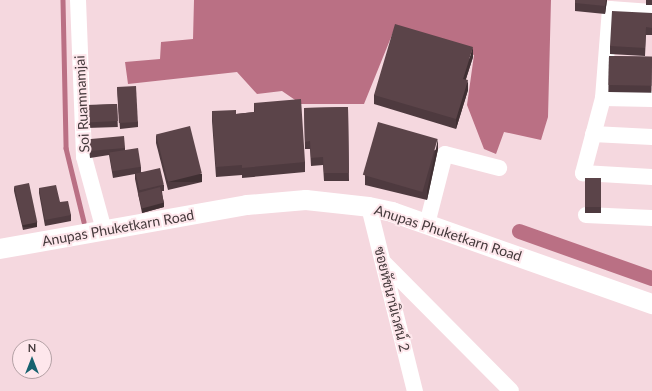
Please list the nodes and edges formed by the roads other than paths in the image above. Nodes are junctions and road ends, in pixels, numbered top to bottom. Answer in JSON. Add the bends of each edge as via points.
{"nodes":[{"id":1,"x":78,"y":0,"type":"edge"},
{"id":2,"x":652,"y":12,"type":"edge"},
{"id":3,"x":603,"y":98,"type":"junction"},
{"id":4,"x":652,"y":99,"type":"edge"},
{"id":5,"x":592,"y":134,"type":"junction"},
{"id":6,"x":652,"y":137,"type":"edge"},
{"id":7,"x":499,"y":168,"type":"dead end"},
{"id":8,"x":652,"y":177,"type":"edge"},
{"id":9,"x":368,"y":207,"type":"junction"},
{"id":10,"x":586,"y":215,"type":"edge"},
{"id":11,"x":652,"y":218,"type":"edge"},
{"id":12,"x":427,"y":224,"type":"junction"},
{"id":13,"x":104,"y":230,"type":"junction"},
{"id":14,"x":0,"y":249,"type":"edge"},
{"id":15,"x":384,"y":263,"type":"junction"},
{"id":16,"x":652,"y":304,"type":"edge"},
{"id":17,"x":415,"y":391,"type":"edge"},
{"id":18,"x":511,"y":391,"type":"edge"}],
"edges":[{"from":1,"to":13,"type":"street","name":"Soi Ruamnamjai","via":[[84,157]]},
{"from":2,"to":3,"type":"street","via":[[610,8],[613,58]]},
{"from":3,"to":4,"type":"street"},
{"from":3,"to":5,"type":"street"},
{"from":5,"to":6,"type":"street"},
{"from":5,"to":8,"type":"street","via":[[583,173]]},
{"from":7,"to":12,"type":"street","via":[[445,154]]},
{"from":9,"to":12,"type":"street","name":"Anupas Phuketkarn Road"},
{"from":9,"to":13,"type":"street","name":"Anupas Phuketkarn Road","via":[[306,200],[247,205]]},
{"from":9,"to":15,"type":"street","name":"ซอยหัชนานิเวศน์ 2"},
{"from":10,"to":11,"type":"street"},
{"from":12,"to":16,"type":"street","name":"Anupas Phuketkarn Road"},
{"from":13,"to":14,"type":"street","name":"Anupas Phuketkarn Road"},
{"from":15,"to":17,"type":"street","name":"ซอยหัชนานิเวศน์ 2"},
{"from":15,"to":18,"type":"street"}]}
